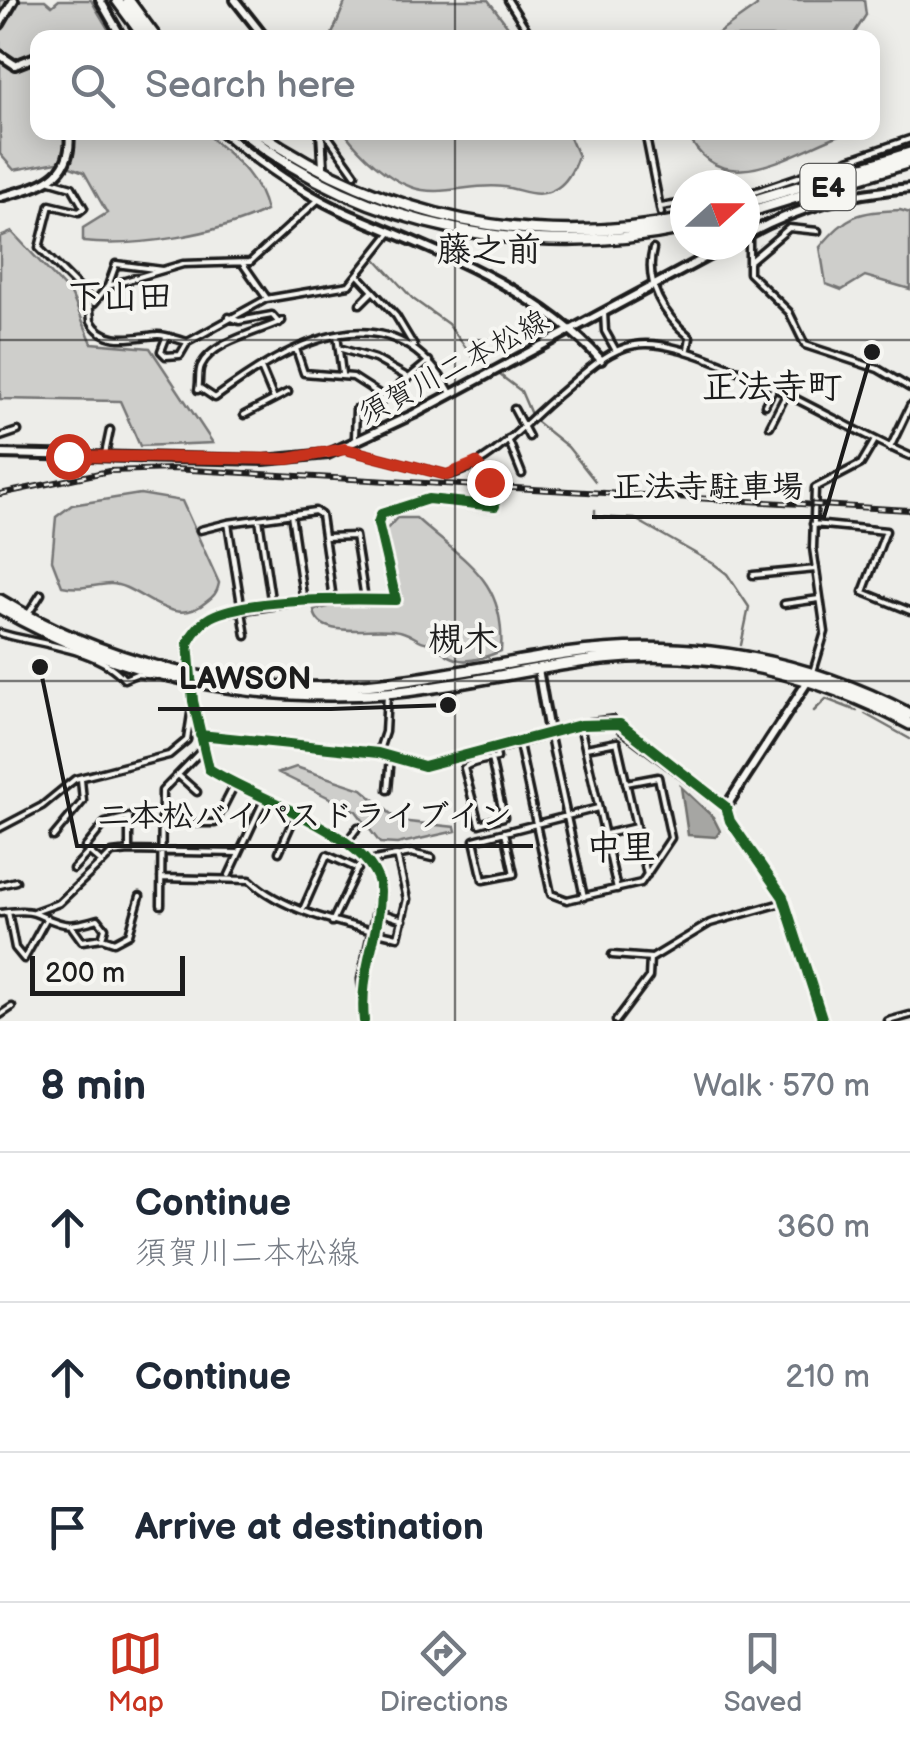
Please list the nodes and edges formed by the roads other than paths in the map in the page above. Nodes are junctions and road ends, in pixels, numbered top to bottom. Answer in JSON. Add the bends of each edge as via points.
{"nodes":[{"id":1,"x":14,"y":0,"type":"edge"},
{"id":2,"x":100,"y":0,"type":"edge"},
{"id":3,"x":117,"y":0,"type":"edge"},
{"id":4,"x":128,"y":0,"type":"edge"},
{"id":5,"x":235,"y":0,"type":"edge"},
{"id":6,"x":508,"y":0,"type":"edge"},
{"id":7,"x":0,"y":24,"type":"edge"},
{"id":8,"x":117,"y":30,"type":"edge"},
{"id":9,"x":139,"y":30,"type":"edge"},
{"id":10,"x":150,"y":30,"type":"edge"},
{"id":11,"x":259,"y":30,"type":"edge"},
{"id":12,"x":527,"y":30,"type":"edge"},
{"id":13,"x":0,"y":55,"type":"edge"},
{"id":14,"x":30,"y":59,"type":"edge"},
{"id":15,"x":910,"y":138,"type":"edge"},
{"id":16,"x":69,"y":140,"type":"edge"},
{"id":17,"x":233,"y":140,"type":"edge"},
{"id":18,"x":256,"y":140,"type":"edge"},
{"id":19,"x":271,"y":140,"type":"edge"},
{"id":20,"x":323,"y":140,"type":"edge"},
{"id":21,"x":329,"y":140,"type":"edge"},
{"id":22,"x":647,"y":140,"type":"edge"},
{"id":23,"x":910,"y":153,"type":"edge"},
{"id":24,"x":910,"y":162,"type":"edge"},
{"id":25,"x":323,"y":167,"type":"dead end"},
{"id":26,"x":355,"y":174,"type":"dead end"},
{"id":27,"x":50,"y":181,"type":"junction"},
{"id":28,"x":910,"y":188,"type":"edge"},
{"id":29,"x":760,"y":190,"type":"edge"},
{"id":30,"x":0,"y":197,"type":"edge"},
{"id":31,"x":324,"y":198,"type":"junction"},
{"id":32,"x":760,"y":198,"type":"edge"},
{"id":33,"x":670,"y":207,"type":"edge"},
{"id":34,"x":760,"y":208,"type":"edge"},
{"id":35,"x":670,"y":222,"type":"edge"},
{"id":36,"x":760,"y":229,"type":"edge"},
{"id":37,"x":394,"y":230,"type":"junction"},
{"id":38,"x":670,"y":231,"type":"edge"},
{"id":39,"x":818,"y":231,"type":"dead end"},
{"id":40,"x":653,"y":249,"type":"dead end"},
{"id":41,"x":701,"y":260,"type":"edge"},
{"id":42,"x":748,"y":262,"type":"joint"},
{"id":43,"x":244,"y":264,"type":"junction"},
{"id":44,"x":162,"y":270,"type":"junction"},
{"id":45,"x":358,"y":276,"type":"junction"},
{"id":46,"x":654,"y":285,"type":"junction"},
{"id":47,"x":108,"y":286,"type":"junction"},
{"id":48,"x":374,"y":291,"type":"junction"},
{"id":49,"x":266,"y":299,"type":"junction"},
{"id":50,"x":89,"y":300,"type":"junction"},
{"id":51,"x":360,"y":304,"type":"dead end"},
{"id":52,"x":386,"y":304,"type":"junction"},
{"id":53,"x":604,"y":312,"type":"junction"},
{"id":54,"x":377,"y":313,"type":"dead end"},
{"id":55,"x":229,"y":317,"type":"junction"},
{"id":56,"x":571,"y":330,"type":"junction"},
{"id":57,"x":337,"y":333,"type":"junction"},
{"id":58,"x":166,"y":338,"type":"junction"},
{"id":59,"x":188,"y":342,"type":"junction"},
{"id":60,"x":414,"y":346,"type":"junction"},
{"id":61,"x":342,"y":348,"type":"junction"},
{"id":62,"x":296,"y":349,"type":"junction"},
{"id":63,"x":688,"y":349,"type":"junction"},
{"id":64,"x":617,"y":351,"type":"junction"},
{"id":65,"x":602,"y":360,"type":"junction"},
{"id":66,"x":429,"y":361,"type":"junction"},
{"id":67,"x":261,"y":368,"type":"junction"},
{"id":68,"x":342,"y":374,"type":"junction"},
{"id":69,"x":409,"y":378,"type":"junction"},
{"id":70,"x":910,"y":388,"type":"edge"},
{"id":71,"x":773,"y":391,"type":"junction"},
{"id":72,"x":288,"y":392,"type":"dead end"},
{"id":73,"x":451,"y":394,"type":"junction"},
{"id":74,"x":785,"y":396,"type":"junction"},
{"id":75,"x":384,"y":397,"type":"junction"},
{"id":76,"x":274,"y":399,"type":"junction"},
{"id":77,"x":376,"y":404,"type":"dead end"},
{"id":78,"x":766,"y":405,"type":"dead end"},
{"id":79,"x":910,"y":406,"type":"edge"},
{"id":80,"x":356,"y":409,"type":"dead end"},
{"id":81,"x":514,"y":409,"type":"dead end"},
{"id":82,"x":244,"y":414,"type":"dead end"},
{"id":83,"x":523,"y":425,"type":"junction"},
{"id":84,"x":770,"y":426,"type":"dead end"},
{"id":85,"x":110,"y":430,"type":"dead end"},
{"id":86,"x":18,"y":431,"type":"dead end"},
{"id":87,"x":529,"y":436,"type":"dead end"},
{"id":88,"x":0,"y":437,"type":"edge"},
{"id":89,"x":355,"y":437,"type":"dead end"},
{"id":90,"x":508,"y":438,"type":"junction"},
{"id":91,"x":874,"y":442,"type":"junction"},
{"id":92,"x":890,"y":448,"type":"junction"},
{"id":93,"x":279,"y":449,"type":"dead end"},
{"id":94,"x":345,"y":449,"type":"junction"},
{"id":95,"x":0,"y":454,"type":"edge"},
{"id":96,"x":910,"y":456,"type":"edge"},
{"id":97,"x":105,"y":457,"type":"junction"},
{"id":98,"x":278,"y":460,"type":"junction"},
{"id":99,"x":476,"y":463,"type":"junction"},
{"id":100,"x":522,"y":474,"type":"dead end"},
{"id":101,"x":489,"y":482,"type":"tunnel mouth"},
{"id":102,"x":496,"y":506,"type":"dead end"},
{"id":103,"x":291,"y":514,"type":"junction"},
{"id":104,"x":259,"y":518,"type":"junction"},
{"id":105,"x":228,"y":523,"type":"junction"},
{"id":106,"x":814,"y":524,"type":"junction"},
{"id":107,"x":200,"y":530,"type":"dead end"},
{"id":108,"x":325,"y":537,"type":"junction"},
{"id":109,"x":816,"y":568,"type":"junction"},
{"id":110,"x":754,"y":575,"type":"dead end"},
{"id":111,"x":41,"y":594,"type":"dead end"},
{"id":112,"x":333,"y":599,"type":"junction"},
{"id":113,"x":365,"y":599,"type":"junction"},
{"id":114,"x":820,"y":599,"type":"junction"},
{"id":115,"x":0,"y":600,"type":"edge"},
{"id":116,"x":304,"y":602,"type":"junction"},
{"id":117,"x":784,"y":604,"type":"dead end"},
{"id":118,"x":272,"y":606,"type":"junction"},
{"id":119,"x":0,"y":608,"type":"edge"},
{"id":120,"x":242,"y":610,"type":"junction"},
{"id":121,"x":910,"y":611,"type":"edge"},
{"id":122,"x":25,"y":619,"type":"junction"},
{"id":123,"x":0,"y":632,"type":"edge"},
{"id":124,"x":246,"y":636,"type":"dead end"},
{"id":125,"x":18,"y":639,"type":"junction"},
{"id":126,"x":538,"y":669,"type":"junction"},
{"id":127,"x":162,"y":674,"type":"junction"},
{"id":128,"x":811,"y":676,"type":"junction"},
{"id":129,"x":190,"y":678,"type":"junction"},
{"id":130,"x":387,"y":693,"type":"junction"},
{"id":131,"x":193,"y":701,"type":"junction"},
{"id":132,"x":910,"y":711,"type":"edge"},
{"id":133,"x":910,"y":724,"type":"edge"},
{"id":134,"x":580,"y":725,"type":"junction"},
{"id":135,"x":550,"y":732,"type":"junction"},
{"id":136,"x":200,"y":735,"type":"junction"},
{"id":137,"x":519,"y":744,"type":"junction"},
{"id":138,"x":586,"y":748,"type":"junction"},
{"id":139,"x":203,"y":749,"type":"junction"},
{"id":140,"x":492,"y":749,"type":"junction"},
{"id":141,"x":378,"y":753,"type":"junction"},
{"id":142,"x":391,"y":757,"type":"junction"},
{"id":143,"x":491,"y":759,"type":"junction"},
{"id":144,"x":178,"y":775,"type":"junction"},
{"id":145,"x":80,"y":776,"type":"junction"},
{"id":146,"x":236,"y":782,"type":"junction"},
{"id":147,"x":626,"y":783,"type":"junction"},
{"id":148,"x":388,"y":790,"type":"dead end"},
{"id":149,"x":198,"y":792,"type":"dead end"},
{"id":150,"x":265,"y":798,"type":"junction"},
{"id":151,"x":726,"y":807,"type":"junction"},
{"id":152,"x":598,"y":808,"type":"junction"},
{"id":153,"x":295,"y":816,"type":"junction"},
{"id":154,"x":567,"y":816,"type":"junction"},
{"id":155,"x":162,"y":823,"type":"junction"},
{"id":156,"x":536,"y":823,"type":"junction"},
{"id":157,"x":358,"y":827,"type":"dead end"},
{"id":158,"x":636,"y":827,"type":"junction"},
{"id":159,"x":0,"y":828,"type":"edge"},
{"id":160,"x":505,"y":832,"type":"junction"},
{"id":161,"x":604,"y":834,"type":"junction"},
{"id":162,"x":53,"y":838,"type":"dead end"},
{"id":163,"x":348,"y":841,"type":"junction"},
{"id":164,"x":160,"y":851,"type":"junction"},
{"id":165,"x":89,"y":852,"type":"junction"},
{"id":166,"x":130,"y":852,"type":"junction"},
{"id":167,"x":279,"y":852,"type":"dead end"},
{"id":168,"x":238,"y":853,"type":"junction"},
{"id":169,"x":364,"y":855,"type":"junction"},
{"id":170,"x":397,"y":856,"type":"junction"},
{"id":171,"x":432,"y":858,"type":"dead end"},
{"id":172,"x":369,"y":861,"type":"junction"},
{"id":173,"x":102,"y":863,"type":"junction"},
{"id":174,"x":358,"y":869,"type":"junction"},
{"id":175,"x":73,"y":870,"type":"dead end"},
{"id":176,"x":646,"y":875,"type":"junction"},
{"id":177,"x":160,"y":878,"type":"junction"},
{"id":178,"x":228,"y":878,"type":"junction"},
{"id":179,"x":16,"y":882,"type":"dead end"},
{"id":180,"x":0,"y":885,"type":"edge"},
{"id":181,"x":617,"y":889,"type":"junction"},
{"id":182,"x":140,"y":896,"type":"dead end"},
{"id":183,"x":584,"y":897,"type":"junction"},
{"id":184,"x":785,"y":902,"type":"junction"},
{"id":185,"x":161,"y":906,"type":"dead end"},
{"id":186,"x":304,"y":908,"type":"junction"},
{"id":187,"x":8,"y":912,"type":"junction"},
{"id":188,"x":34,"y":912,"type":"junction"},
{"id":189,"x":378,"y":912,"type":"junction"},
{"id":190,"x":0,"y":913,"type":"edge"},
{"id":191,"x":403,"y":920,"type":"junction"},
{"id":192,"x":46,"y":921,"type":"junction"},
{"id":193,"x":332,"y":922,"type":"junction"},
{"id":194,"x":72,"y":927,"type":"junction"},
{"id":195,"x":373,"y":931,"type":"junction"},
{"id":196,"x":102,"y":938,"type":"junction"},
{"id":197,"x":612,"y":956,"type":"dead end"},
{"id":198,"x":650,"y":958,"type":"junction"},
{"id":199,"x":12,"y":1008,"type":"dead end"},
{"id":200,"x":0,"y":1015,"type":"edge"},
{"id":201,"x":910,"y":1015,"type":"edge"},
{"id":202,"x":364,"y":1021,"type":"edge"},
{"id":203,"x":616,"y":1021,"type":"edge"},
{"id":204,"x":824,"y":1021,"type":"edge"},
{"id":205,"x":888,"y":1021,"type":"edge"}],
"edges":[{"from":1,"to":7,"type":"street"},
{"from":2,"to":8,"type":"street"},
{"from":3,"to":9,"type":"highway"},
{"from":4,"to":10,"type":"highway"},
{"from":5,"to":11,"type":"street"},
{"from":6,"to":12,"type":"street"},
{"from":13,"to":14,"type":"street","via":[[15,65]]},
{"from":15,"to":29,"type":"street"},
{"from":16,"to":27,"type":"street","via":[[69,157]]},
{"from":17,"to":31,"type":"street"},
{"from":18,"to":38,"type":"highway","via":[[342,192],[447,227],[559,241]]},
{"from":19,"to":35,"type":"highway","via":[[344,183],[464,222],[559,232]]},
{"from":20,"to":25,"type":"street"},
{"from":21,"to":26,"type":"street"},
{"from":22,"to":33,"type":"street","via":[[661,210]]},
{"from":23,"to":32,"type":"highway","number":"E4"},
{"from":24,"to":34,"type":"highway","number":"E4"},
{"from":27,"to":30,"type":"street"},
{"from":27,"to":50,"type":"street","via":[[72,187],[84,208],[50,205],[39,248]]},
{"from":28,"to":36,"type":"street","via":[[842,196]]},
{"from":31,"to":37,"type":"street"},
{"from":31,"to":43,"type":"street"},
{"from":37,"to":45,"type":"street"},
{"from":37,"to":56,"type":"street"},
{"from":39,"to":42,"type":"street","via":[[790,228]]},
{"from":40,"to":46,"type":"street"},
{"from":41,"to":46,"type":"street","name":"須賀川二本松線"},
{"from":42,"to":70,"type":"street","via":[[749,273],[789,312],[805,345],[878,369]]},
{"from":43,"to":44,"type":"street","via":[[202,262]]},
{"from":43,"to":49,"type":"street"},
{"from":44,"to":47,"type":"street"},
{"from":44,"to":47,"type":"street","via":[[116,264]]},
{"from":45,"to":48,"type":"street"},
{"from":45,"to":49,"type":"street","via":[[340,290]]},
{"from":46,"to":53,"type":"street","name":"須賀川二本松線"},
{"from":46,"to":63,"type":"street","via":[[670,319],[690,337]]},
{"from":47,"to":50,"type":"street","via":[[97,302]]},
{"from":48,"to":51,"type":"street"},
{"from":48,"to":52,"type":"street"},
{"from":49,"to":55,"type":"street"},
{"from":50,"to":58,"type":"street","via":[[99,331],[126,339]]},
{"from":52,"to":54,"type":"street"},
{"from":52,"to":60,"type":"street"},
{"from":53,"to":56,"type":"street","name":"須賀川二本松線"},
{"from":53,"to":64,"type":"street"},
{"from":55,"to":59,"type":"street"},
{"from":55,"to":67,"type":"street","via":[[272,315],[280,322],[206,359],[199,389],[215,398]]},
{"from":56,"to":65,"type":"street"},
{"from":56,"to":73,"type":"street","name":"須賀川二本松線"},
{"from":57,"to":60,"type":"street","via":[[365,330]]},
{"from":57,"to":61,"type":"street"},
{"from":57,"to":62,"type":"street"},
{"from":58,"to":59,"type":"street"},
{"from":58,"to":59,"type":"street","via":[[166,356],[180,355]]},
{"from":60,"to":66,"type":"street"},
{"from":61,"to":68,"type":"street"},
{"from":61,"to":69,"type":"street"},
{"from":62,"to":67,"type":"street"},
{"from":62,"to":68,"type":"street","via":[[304,373]]},
{"from":63,"to":64,"type":"street","via":[[654,343]]},
{"from":63,"to":71,"type":"street"},
{"from":64,"to":65,"type":"street"},
{"from":65,"to":83,"type":"street"},
{"from":66,"to":69,"type":"street"},
{"from":66,"to":73,"type":"street"},
{"from":67,"to":76,"type":"street"},
{"from":68,"to":75,"type":"street"},
{"from":69,"to":75,"type":"street"},
{"from":71,"to":74,"type":"street"},
{"from":71,"to":78,"type":"street"},
{"from":72,"to":76,"type":"street"},
{"from":73,"to":94,"type":"street","name":"須賀川二本松線"},
{"from":74,"to":84,"type":"street"},
{"from":74,"to":91,"type":"street"},
{"from":75,"to":77,"type":"street"},
{"from":76,"to":82,"type":"street"},
{"from":79,"to":92,"type":"street"},
{"from":80,"to":89,"type":"street"},
{"from":81,"to":83,"type":"street"},
{"from":83,"to":87,"type":"street"},
{"from":83,"to":90,"type":"street"},
{"from":85,"to":97,"type":"street"},
{"from":86,"to":88,"type":"street"},
{"from":90,"to":99,"type":"street"},
{"from":90,"to":100,"type":"street"},
{"from":91,"to":92,"type":"street"},
{"from":91,"to":106,"type":"street","via":[[862,464],[816,485]]},
{"from":92,"to":96,"type":"street"},
{"from":93,"to":98,"type":"street"},
{"from":94,"to":98,"type":"street","name":"須賀川二本松線"},
{"from":94,"to":99,"type":"street","via":[[447,475]]},
{"from":95,"to":97,"type":"street","name":"須賀川二本松線"},
{"from":97,"to":98,"type":"street","name":"須賀川二本松線"},
{"from":99,"to":101,"type":"street"},
{"from":102,"to":113,"type":"street","via":[[428,500],[380,514],[396,600]]},
{"from":103,"to":104,"type":"street"},
{"from":103,"to":108,"type":"street","via":[[315,510]]},
{"from":103,"to":116,"type":"street"},
{"from":104,"to":105,"type":"street"},
{"from":104,"to":118,"type":"street"},
{"from":105,"to":107,"type":"street"},
{"from":105,"to":120,"type":"street"},
{"from":106,"to":109,"type":"street"},
{"from":106,"to":121,"type":"street","via":[[886,531],[863,592]]},
{"from":108,"to":112,"type":"street"},
{"from":108,"to":113,"type":"street","via":[[355,536]]},
{"from":109,"to":110,"type":"street"},
{"from":109,"to":114,"type":"street"},
{"from":111,"to":122,"type":"street"},
{"from":112,"to":113,"type":"street"},
{"from":112,"to":116,"type":"street"},
{"from":114,"to":117,"type":"street"},
{"from":114,"to":128,"type":"street","via":[[824,637]]},
{"from":115,"to":122,"type":"highway"},
{"from":116,"to":118,"type":"street"},
{"from":118,"to":120,"type":"street"},
{"from":119,"to":122,"type":"highway"},
{"from":120,"to":124,"type":"street"},
{"from":120,"to":129,"type":"street","via":[[216,614],[189,638]]},
{"from":122,"to":125,"type":"street"},
{"from":122,"to":127,"type":"highway","via":[[107,658]]},
{"from":122,"to":129,"type":"highway"},
{"from":123,"to":125,"type":"street"},
{"from":125,"to":127,"type":"street","via":[[110,667],[124,680]]},
{"from":126,"to":128,"type":"highway","via":[[605,658],[687,658]]},
{"from":126,"to":130,"type":"highway"},
{"from":126,"to":135,"type":"street"},
{"from":127,"to":129,"type":"highway"},
{"from":128,"to":129,"type":"highway","via":[[717,652],[663,648],[594,650],[346,686]]},
{"from":128,"to":132,"type":"highway","via":[[842,681]]},
{"from":128,"to":133,"type":"highway"},
{"from":128,"to":151,"type":"street"},
{"from":129,"to":130,"type":"highway","via":[[289,694]]},
{"from":129,"to":131,"type":"street"},
{"from":130,"to":141,"type":"street"},
{"from":131,"to":136,"type":"street"},
{"from":131,"to":145,"type":"street","via":[[186,740],[170,755]]},
{"from":134,"to":135,"type":"street"},
{"from":134,"to":138,"type":"street"},
{"from":134,"to":151,"type":"street","via":[[620,724]]},
{"from":135,"to":137,"type":"street"},
{"from":135,"to":154,"type":"street"},
{"from":136,"to":139,"type":"street"},
{"from":136,"to":141,"type":"street"},
{"from":137,"to":140,"type":"street"},
{"from":137,"to":156,"type":"street"},
{"from":138,"to":147,"type":"street","via":[[618,742]]},
{"from":138,"to":152,"type":"street"},
{"from":139,"to":144,"type":"street"},
{"from":139,"to":146,"type":"street","via":[[210,770]]},
{"from":140,"to":142,"type":"street","via":[[424,766]]},
{"from":140,"to":143,"type":"street"},
{"from":141,"to":142,"type":"street"},
{"from":142,"to":148,"type":"street"},
{"from":143,"to":143,"type":"street","via":[[464,768],[478,824],[504,817]]},
{"from":144,"to":149,"type":"street"},
{"from":144,"to":155,"type":"street","via":[[162,791]]},
{"from":145,"to":159,"type":"street"},
{"from":145,"to":162,"type":"street","via":[[83,801]]},
{"from":146,"to":150,"type":"street"},
{"from":146,"to":155,"type":"street","via":[[215,823]]},
{"from":147,"to":158,"type":"street"},
{"from":147,"to":176,"type":"street","via":[[658,777],[671,838]]},
{"from":150,"to":153,"type":"street"},
{"from":150,"to":168,"type":"street"},
{"from":151,"to":184,"type":"street"},
{"from":152,"to":154,"type":"street"},
{"from":152,"to":161,"type":"street"},
{"from":153,"to":163,"type":"street"},
{"from":153,"to":167,"type":"street"},
{"from":154,"to":156,"type":"street"},
{"from":154,"to":183,"type":"street"},
{"from":155,"to":164,"type":"street"},
{"from":156,"to":160,"type":"street"},
{"from":156,"to":183,"type":"street","via":[[550,894]]},
{"from":157,"to":163,"type":"street"},
{"from":158,"to":161,"type":"street"},
{"from":158,"to":176,"type":"street"},
{"from":160,"to":160,"type":"street","via":[[474,840],[483,880],[514,874]]},
{"from":161,"to":181,"type":"street"},
{"from":163,"to":169,"type":"street"},
{"from":164,"to":166,"type":"street"},
{"from":164,"to":168,"type":"street"},
{"from":164,"to":177,"type":"street"},
{"from":165,"to":166,"type":"street","via":[[84,848],[105,824],[129,818]]},
{"from":165,"to":173,"type":"street"},
{"from":165,"to":175,"type":"street"},
{"from":166,"to":173,"type":"street","via":[[112,853]]},
{"from":168,"to":178,"type":"street"},
{"from":169,"to":172,"type":"street"},
{"from":169,"to":174,"type":"street"},
{"from":170,"to":171,"type":"street"},
{"from":170,"to":172,"type":"street"},
{"from":170,"to":191,"type":"street","via":[[406,884]]},
{"from":172,"to":189,"type":"street","via":[[380,886]]},
{"from":173,"to":188,"type":"street","via":[[59,903]]},
{"from":174,"to":186,"type":"street","via":[[327,855]]},
{"from":174,"to":193,"type":"street"},
{"from":176,"to":181,"type":"street","via":[[641,884]]},
{"from":177,"to":178,"type":"street"},
{"from":177,"to":185,"type":"street"},
{"from":178,"to":186,"type":"street","via":[[250,880]]},
{"from":179,"to":180,"type":"street"},
{"from":181,"to":183,"type":"street"},
{"from":182,"to":196,"type":"street","via":[[129,934],[114,942]]},
{"from":184,"to":198,"type":"street","via":[[710,924]]},
{"from":184,"to":204,"type":"street"},
{"from":186,"to":193,"type":"street"},
{"from":187,"to":188,"type":"street"},
{"from":187,"to":190,"type":"street"},
{"from":187,"to":192,"type":"street","via":[[24,959]]},
{"from":188,"to":192,"type":"street"},
{"from":189,"to":191,"type":"street"},
{"from":189,"to":195,"type":"street"},
{"from":191,"to":195,"type":"street","via":[[398,936]]},
{"from":192,"to":194,"type":"street"},
{"from":193,"to":195,"type":"street"},
{"from":194,"to":196,"type":"street","via":[[78,940]]},
{"from":194,"to":196,"type":"street","via":[[98,919]]},
{"from":195,"to":202,"type":"street","via":[[362,979]]},
{"from":197,"to":198,"type":"street"},
{"from":198,"to":203,"type":"street","via":[[650,977]]},
{"from":199,"to":200,"type":"street"},
{"from":201,"to":205,"type":"street"}]}
